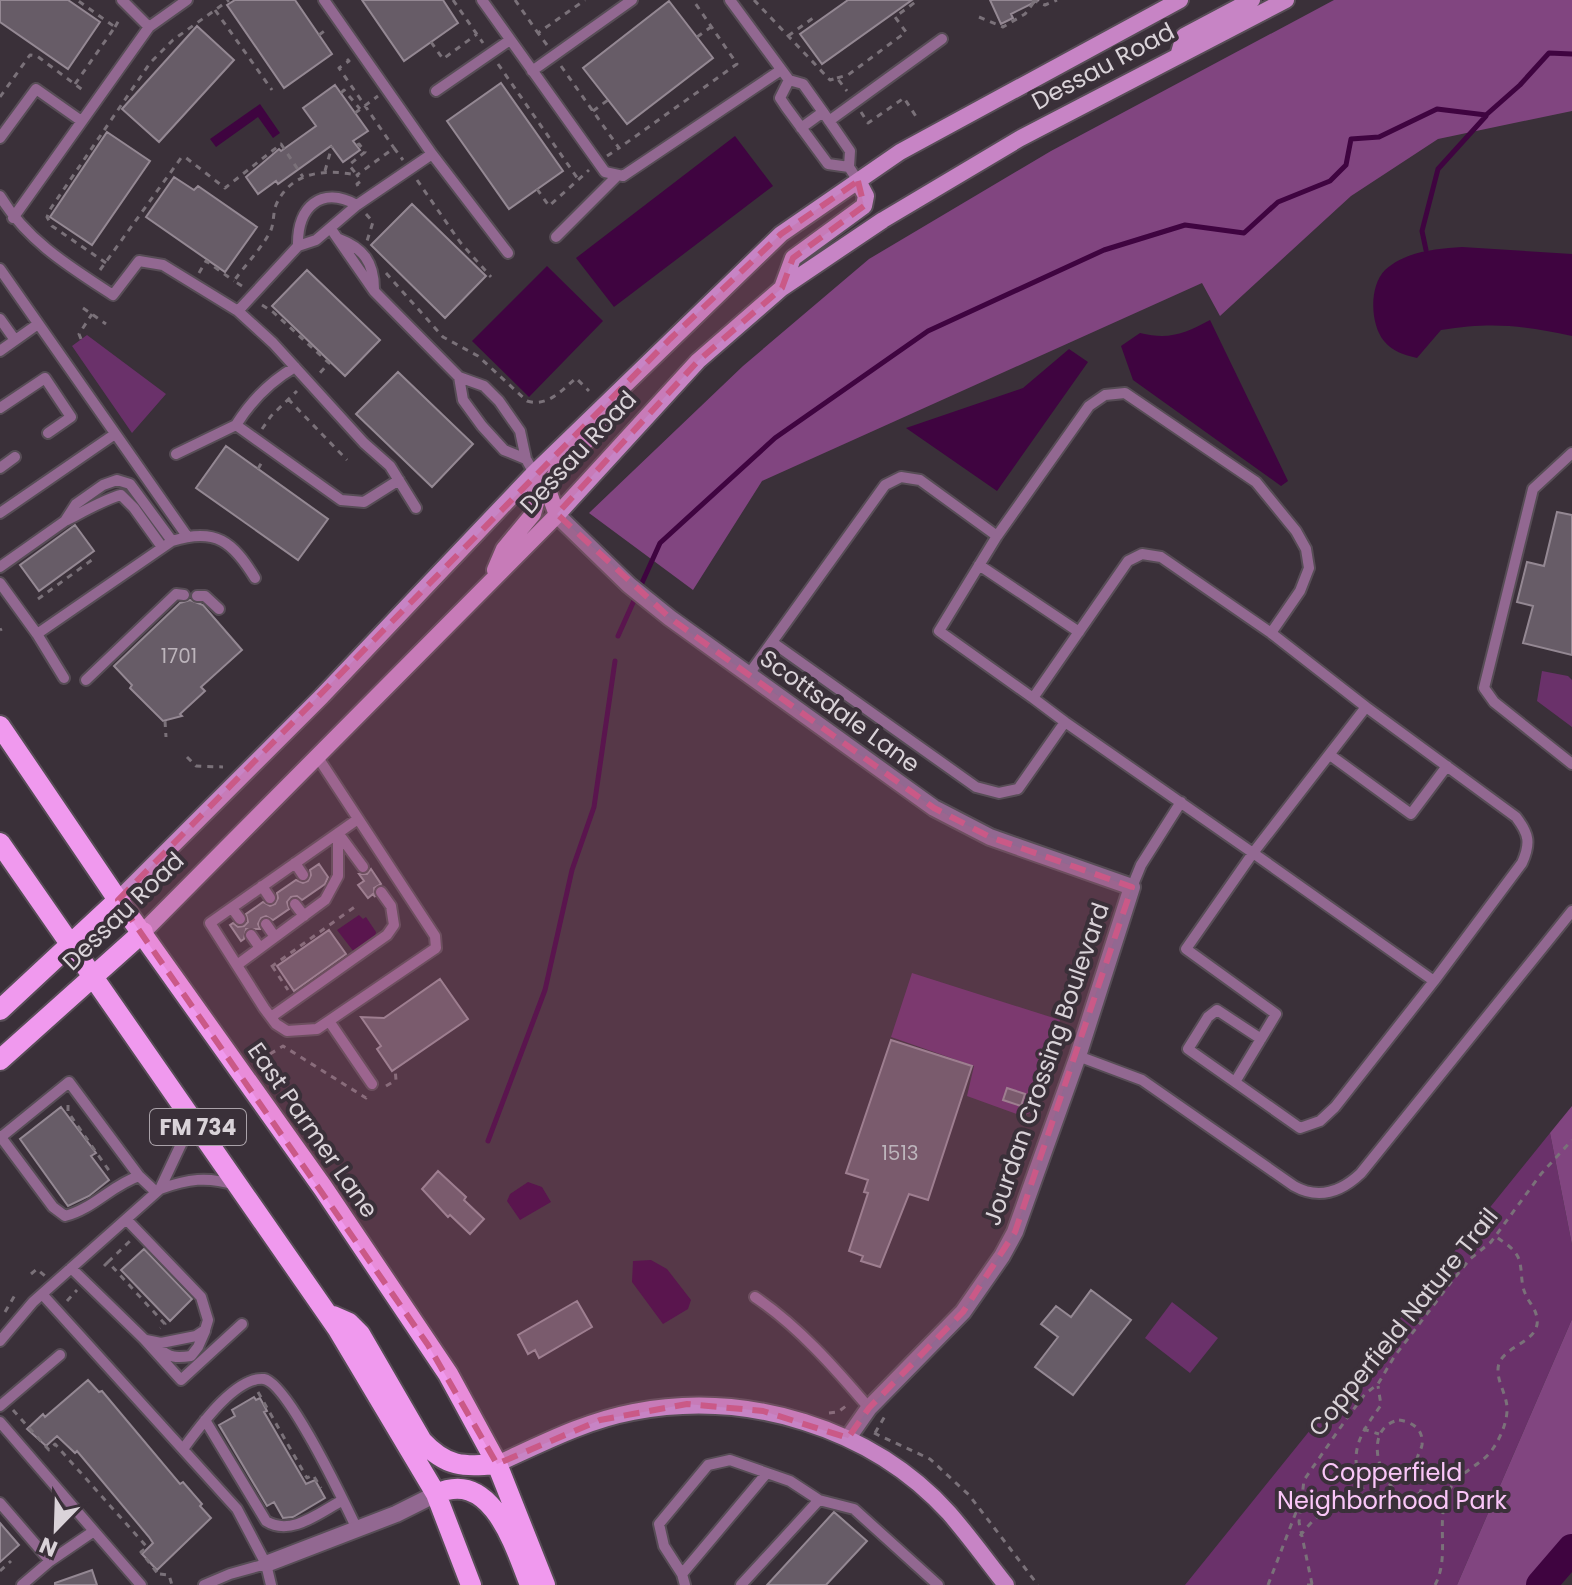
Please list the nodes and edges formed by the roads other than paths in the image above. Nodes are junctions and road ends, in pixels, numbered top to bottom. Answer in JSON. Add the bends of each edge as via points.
{"nodes":[{"id":1,"x":122,"y":0,"type":"edge"},
{"id":2,"x":187,"y":0,"type":"edge"},
{"id":3,"x":324,"y":0,"type":"edge"},
{"id":4,"x":482,"y":0,"type":"edge"},
{"id":5,"x":632,"y":0,"type":"edge"},
{"id":6,"x":730,"y":0,"type":"edge"},
{"id":7,"x":1180,"y":0,"type":"edge"},
{"id":8,"x":1286,"y":0,"type":"edge"},
{"id":9,"x":1260,"y":4,"type":"edge"},
{"id":10,"x":149,"y":27,"type":"junction"},
{"id":11,"x":942,"y":39,"type":"dead end"},
{"id":12,"x":510,"y":40,"type":"junction"},
{"id":13,"x":781,"y":70,"type":"junction"},
{"id":14,"x":532,"y":71,"type":"junction"},
{"id":15,"x":789,"y":80,"type":"junction"},
{"id":16,"x":436,"y":91,"type":"dead end"},
{"id":17,"x":826,"y":117,"type":"junction"},
{"id":18,"x":80,"y":120,"type":"junction"},
{"id":19,"x":801,"y":128,"type":"junction"},
{"id":20,"x":0,"y":138,"type":"edge"},
{"id":21,"x":432,"y":154,"type":"junction"},
{"id":22,"x":854,"y":174,"type":"junction"},
{"id":23,"x":618,"y":175,"type":"junction"},
{"id":24,"x":0,"y":196,"type":"edge"},
{"id":25,"x":357,"y":205,"type":"junction"},
{"id":26,"x":13,"y":218,"type":"junction"},
{"id":27,"x":334,"y":234,"type":"junction"},
{"id":28,"x":556,"y":237,"type":"dead end"},
{"id":29,"x":298,"y":246,"type":"junction"},
{"id":30,"x":508,"y":253,"type":"dead end"},
{"id":31,"x":0,"y":269,"type":"edge"},
{"id":32,"x":782,"y":288,"type":"junction"},
{"id":33,"x":238,"y":311,"type":"junction"},
{"id":34,"x":0,"y":319,"type":"edge"},
{"id":35,"x":38,"y":324,"type":"junction"},
{"id":36,"x":15,"y":340,"type":"junction"},
{"id":37,"x":2,"y":346,"type":"edge"},
{"id":38,"x":295,"y":367,"type":"junction"},
{"id":39,"x":459,"y":377,"type":"junction"},
{"id":40,"x":606,"y":405,"type":"junction"},
{"id":41,"x":0,"y":408,"type":"edge"},
{"id":42,"x":236,"y":425,"type":"junction"},
{"id":43,"x":48,"y":433,"type":"dead end"},
{"id":44,"x":115,"y":434,"type":"junction"},
{"id":45,"x":176,"y":454,"type":"dead end"},
{"id":46,"x":15,"y":457,"type":"dead end"},
{"id":47,"x":1570,"y":457,"type":"edge"},
{"id":48,"x":530,"y":466,"type":"junction"},
{"id":49,"x":0,"y":468,"type":"edge"},
{"id":50,"x":399,"y":480,"type":"junction"},
{"id":51,"x":416,"y":508,"type":"dead end"},
{"id":52,"x":0,"y":513,"type":"edge"},
{"id":53,"x":557,"y":515,"type":"junction"},
{"id":54,"x":65,"y":521,"type":"junction"},
{"id":55,"x":187,"y":536,"type":"junction"},
{"id":56,"x":997,"y":536,"type":"junction"},
{"id":57,"x":167,"y":544,"type":"junction"},
{"id":58,"x":979,"y":565,"type":"junction"},
{"id":59,"x":0,"y":567,"type":"edge"},
{"id":60,"x":255,"y":578,"type":"dead end"},
{"id":61,"x":491,"y":580,"type":"junction"},
{"id":62,"x":0,"y":583,"type":"edge"},
{"id":63,"x":184,"y":595,"type":"dead end"},
{"id":64,"x":197,"y":596,"type":"dead end"},
{"id":65,"x":219,"y":609,"type":"dead end"},
{"id":66,"x":1079,"y":632,"type":"junction"},
{"id":67,"x":1271,"y":633,"type":"junction"},
{"id":68,"x":37,"y":634,"type":"junction"},
{"id":69,"x":772,"y":642,"type":"junction"},
{"id":70,"x":749,"y":674,"type":"junction"},
{"id":71,"x":64,"y":678,"type":"dead end"},
{"id":72,"x":86,"y":680,"type":"dead end"},
{"id":73,"x":1033,"y":698,"type":"junction"},
{"id":74,"x":1366,"y":707,"type":"junction"},
{"id":75,"x":1065,"y":722,"type":"junction"},
{"id":76,"x":0,"y":726,"type":"edge"},
{"id":77,"x":1330,"y":755,"type":"junction"},
{"id":78,"x":317,"y":756,"type":"junction"},
{"id":79,"x":1572,"y":764,"type":"edge"},
{"id":80,"x":1447,"y":766,"type":"junction"},
{"id":81,"x":1181,"y":802,"type":"junction"},
{"id":82,"x":358,"y":819,"type":"junction"},
{"id":83,"x":338,"y":833,"type":"junction"},
{"id":84,"x":0,"y":843,"type":"edge"},
{"id":85,"x":1253,"y":853,"type":"junction"},
{"id":86,"x":295,"y":863,"type":"junction"},
{"id":87,"x":363,"y":867,"type":"dead end"},
{"id":88,"x":303,"y":875,"type":"dead end"},
{"id":89,"x":277,"y":876,"type":"junction"},
{"id":90,"x":262,"y":886,"type":"junction"},
{"id":91,"x":1132,"y":887,"type":"junction"},
{"id":92,"x":285,"y":888,"type":"dead end"},
{"id":93,"x":314,"y":891,"type":"dead end"},
{"id":94,"x":381,"y":892,"type":"dead end"},
{"id":95,"x":248,"y":897,"type":"junction"},
{"id":96,"x":270,"y":898,"type":"dead end"},
{"id":97,"x":118,"y":900,"type":"junction"},
{"id":98,"x":322,"y":903,"type":"junction"},
{"id":99,"x":295,"y":904,"type":"dead end"},
{"id":100,"x":232,"y":908,"type":"junction"},
{"id":101,"x":255,"y":908,"type":"dead end"},
{"id":102,"x":1572,"y":911,"type":"edge"},
{"id":103,"x":281,"y":914,"type":"dead end"},
{"id":104,"x":304,"y":916,"type":"junction"},
{"id":105,"x":240,"y":919,"type":"dead end"},
{"id":106,"x":266,"y":924,"type":"dead end"},
{"id":107,"x":289,"y":927,"type":"junction"},
{"id":108,"x":143,"y":932,"type":"junction"},
{"id":109,"x":251,"y":935,"type":"dead end"},
{"id":110,"x":275,"y":937,"type":"junction"},
{"id":111,"x":71,"y":946,"type":"junction"},
{"id":112,"x":260,"y":948,"type":"junction"},
{"id":113,"x":237,"y":965,"type":"junction"},
{"id":114,"x":94,"y":977,"type":"junction"},
{"id":115,"x":1434,"y":981,"type":"junction"},
{"id":116,"x":0,"y":1010,"type":"edge"},
{"id":117,"x":271,"y":1017,"type":"junction"},
{"id":118,"x":329,"y":1021,"type":"junction"},
{"id":119,"x":1261,"y":1039,"type":"junction"},
{"id":120,"x":1078,"y":1056,"type":"junction"},
{"id":121,"x":0,"y":1060,"type":"edge"},
{"id":122,"x":1235,"y":1082,"type":"junction"},
{"id":123,"x":372,"y":1084,"type":"dead end"},
{"id":124,"x":183,"y":1105,"type":"junction"},
{"id":125,"x":0,"y":1136,"type":"edge"},
{"id":126,"x":139,"y":1176,"type":"junction"},
{"id":127,"x":239,"y":1186,"type":"junction"},
{"id":128,"x":158,"y":1190,"type":"junction"},
{"id":129,"x":127,"y":1220,"type":"junction"},
{"id":130,"x":71,"y":1268,"type":"junction"},
{"id":131,"x":42,"y":1294,"type":"junction"},
{"id":132,"x":755,"y":1297,"type":"dead end"},
{"id":133,"x":327,"y":1314,"type":"junction"},
{"id":134,"x":242,"y":1324,"type":"dead end"},
{"id":135,"x":205,"y":1330,"type":"junction"},
{"id":136,"x":148,"y":1340,"type":"junction"},
{"id":137,"x":0,"y":1341,"type":"edge"},
{"id":138,"x":60,"y":1355,"type":"dead end"},
{"id":139,"x":861,"y":1405,"type":"junction"},
{"id":140,"x":0,"y":1406,"type":"edge"},
{"id":141,"x":205,"y":1420,"type":"junction"},
{"id":142,"x":0,"y":1422,"type":"edge"},
{"id":143,"x":848,"y":1438,"type":"junction"},
{"id":144,"x":183,"y":1449,"type":"junction"},
{"id":145,"x":497,"y":1464,"type":"junction"},
{"id":146,"x":766,"y":1474,"type":"junction"},
{"id":147,"x":436,"y":1494,"type":"junction"},
{"id":148,"x":343,"y":1500,"type":"junction"},
{"id":149,"x":819,"y":1500,"type":"junction"},
{"id":150,"x":0,"y":1503,"type":"edge"},
{"id":151,"x":357,"y":1529,"type":"junction"},
{"id":152,"x":94,"y":1531,"type":"junction"},
{"id":153,"x":50,"y":1561,"type":"junction"},
{"id":154,"x":266,"y":1564,"type":"junction"},
{"id":155,"x":684,"y":1580,"type":"edge"},
{"id":156,"x":22,"y":1585,"type":"edge"},
{"id":157,"x":141,"y":1585,"type":"edge"},
{"id":158,"x":204,"y":1585,"type":"edge"},
{"id":159,"x":271,"y":1585,"type":"edge"},
{"id":160,"x":471,"y":1585,"type":"edge"},
{"id":161,"x":530,"y":1585,"type":"edge"},
{"id":162,"x":545,"y":1585,"type":"edge"},
{"id":163,"x":741,"y":1585,"type":"edge"},
{"id":164,"x":938,"y":1585,"type":"edge"},
{"id":165,"x":1006,"y":1585,"type":"edge"}],
"edges":[{"from":1,"to":10,"type":"lane"},
{"from":2,"to":10,"type":"lane"},
{"from":3,"to":21,"type":"lane"},
{"from":4,"to":12,"type":"lane"},
{"from":5,"to":14,"type":"lane"},
{"from":6,"to":13,"type":"lane"},
{"from":7,"to":22,"type":"main road","name":"Dessau Road"},
{"from":8,"to":9,"type":"main road"},
{"from":9,"to":32,"type":"main road","name":"Dessau Road","via":[[1184,36],[1178,56],[1019,139]]},
{"from":10,"to":18,"type":"lane"},
{"from":11,"to":17,"type":"lane"},
{"from":12,"to":14,"type":"lane"},
{"from":12,"to":16,"type":"lane"},
{"from":13,"to":15,"type":"lane"},
{"from":13,"to":23,"type":"lane"},
{"from":14,"to":23,"type":"lane","via":[[605,172]]},
{"from":15,"to":17,"type":"lane","via":[[803,84]]},
{"from":15,"to":19,"type":"lane","via":[[780,98]]},
{"from":17,"to":19,"type":"lane"},
{"from":17,"to":22,"type":"lane","via":[[850,151]]},
{"from":18,"to":20,"type":"lane","via":[[36,89]]},
{"from":18,"to":26,"type":"lane"},
{"from":19,"to":22,"type":"lane","via":[[828,164]]},
{"from":21,"to":25,"type":"lane"},
{"from":21,"to":30,"type":"lane"},
{"from":22,"to":32,"type":"main road","via":[[866,196],[864,206],[793,258]]},
{"from":22,"to":40,"type":"main road","name":"Dessau Road","via":[[781,234]]},
{"from":23,"to":28,"type":"lane"},
{"from":24,"to":26,"type":"lane"},
{"from":25,"to":27,"type":"lane"},
{"from":25,"to":29,"type":"lane","via":[[343,197],[316,202],[304,213]]},
{"from":26,"to":33,"type":"lane","via":[[44,249],[113,295],[139,261],[156,262]]},
{"from":27,"to":29,"type":"lane"},
{"from":27,"to":39,"type":"lane","via":[[355,245],[374,270],[374,291]]},
{"from":29,"to":33,"type":"lane"},
{"from":31,"to":35,"type":"lane"},
{"from":32,"to":53,"type":"main road","name":"Dessau Road","via":[[698,361]]},
{"from":33,"to":38,"type":"lane"},
{"from":34,"to":36,"type":"lane"},
{"from":35,"to":36,"type":"lane"},
{"from":35,"to":44,"type":"lane"},
{"from":36,"to":37,"type":"lane"},
{"from":38,"to":42,"type":"lane","via":[[264,391]]},
{"from":38,"to":50,"type":"lane"},
{"from":39,"to":48,"type":"lane","via":[[463,400],[482,426],[504,450]]},
{"from":39,"to":48,"type":"lane","via":[[484,386],[499,401],[520,431]]},
{"from":40,"to":48,"type":"main road","name":"Dessau Road"},
{"from":40,"to":53,"type":"main road","via":[[597,430],[557,471],[548,490]]},
{"from":41,"to":43,"type":"lane","via":[[45,378],[71,417]]},
{"from":42,"to":45,"type":"lane"},
{"from":42,"to":50,"type":"lane","via":[[341,500],[364,502]]},
{"from":44,"to":52,"type":"lane"},
{"from":44,"to":55,"type":"lane"},
{"from":46,"to":49,"type":"lane"},
{"from":47,"to":79,"type":"lane","via":[[1533,489],[1484,688],[1494,702]]},
{"from":48,"to":61,"type":"main road","via":[[537,499],[533,514],[504,549]]},
{"from":48,"to":97,"type":"main road","name":"Dessau Road","via":[[322,696]]},
{"from":50,"to":51,"type":"lane"},
{"from":53,"to":61,"type":"main road","name":"Dessau Road"},
{"from":53,"to":70,"type":"street","name":"Scottsdale Lane","via":[[629,585]]},
{"from":54,"to":57,"type":"lane","via":[[121,495]]},
{"from":54,"to":57,"type":"lane","via":[[76,504],[117,480],[130,484]]},
{"from":54,"to":59,"type":"lane"},
{"from":55,"to":57,"type":"lane"},
{"from":55,"to":60,"type":"lane","via":[[226,542]]},
{"from":56,"to":58,"type":"lane"},
{"from":56,"to":67,"type":"lane","via":[[1089,406],[1105,395],[1125,393],[1256,482],[1296,531],[1309,568]]},
{"from":56,"to":69,"type":"lane","via":[[920,480],[901,477],[885,485]]},
{"from":57,"to":68,"type":"lane"},
{"from":58,"to":66,"type":"lane"},
{"from":58,"to":73,"type":"lane","via":[[939,631]]},
{"from":61,"to":78,"type":"main road","name":"Dessau Road"},
{"from":62,"to":68,"type":"lane"},
{"from":63,"to":72,"type":"lane","via":[[176,594]]},
{"from":64,"to":65,"type":"lane","via":[[205,596]]},
{"from":66,"to":67,"type":"lane","via":[[1128,561],[1142,554],[1161,557]]},
{"from":66,"to":73,"type":"lane"},
{"from":67,"to":74,"type":"lane"},
{"from":68,"to":71,"type":"lane"},
{"from":69,"to":70,"type":"lane"},
{"from":69,"to":75,"type":"lane","via":[[976,787],[999,793],[1018,789]]},
{"from":70,"to":91,"type":"street","name":"Scottsdale Lane","via":[[934,808],[990,837]]},
{"from":73,"to":75,"type":"lane"},
{"from":74,"to":77,"type":"lane"},
{"from":74,"to":80,"type":"lane"},
{"from":75,"to":81,"type":"lane"},
{"from":76,"to":97,"type":"main road","name":"East Parmer Lane","number":"FM 734"},
{"from":77,"to":80,"type":"lane","via":[[1411,814]]},
{"from":77,"to":85,"type":"lane"},
{"from":78,"to":82,"type":"lane"},
{"from":78,"to":108,"type":"main road","name":"Dessau Road"},
{"from":80,"to":115,"type":"lane","via":[[1516,817],[1530,846]]},
{"from":81,"to":85,"type":"lane"},
{"from":81,"to":91,"type":"lane"},
{"from":82,"to":83,"type":"lane"},
{"from":82,"to":118,"type":"lane","via":[[435,936],[436,948]]},
{"from":83,"to":86,"type":"lane"},
{"from":83,"to":87,"type":"lane"},
{"from":83,"to":98,"type":"lane","via":[[338,876]]},
{"from":84,"to":111,"type":"main road","number":"FM 734"},
{"from":85,"to":115,"type":"lane"},
{"from":85,"to":119,"type":"lane","via":[[1186,949],[1276,1014]]},
{"from":86,"to":88,"type":"lane"},
{"from":86,"to":89,"type":"lane"},
{"from":89,"to":90,"type":"lane"},
{"from":89,"to":92,"type":"lane"},
{"from":90,"to":95,"type":"lane"},
{"from":90,"to":96,"type":"lane"},
{"from":91,"to":120,"type":"street","name":"Jourdan Crossing Boulevard"},
{"from":93,"to":98,"type":"lane"},
{"from":94,"to":117,"type":"lane","via":[[391,906],[394,925],[387,935]]},
{"from":95,"to":100,"type":"lane"},
{"from":95,"to":101,"type":"lane"},
{"from":97,"to":108,"type":"main road","name":"East Parmer Lane","number":"FM 734"},
{"from":97,"to":111,"type":"main road","name":"Dessau Road"},
{"from":98,"to":104,"type":"lane"},
{"from":99,"to":104,"type":"lane"},
{"from":100,"to":105,"type":"lane"},
{"from":100,"to":113,"type":"lane","via":[[210,923]]},
{"from":102,"to":120,"type":"lane","via":[[1361,1173],[1325,1194],[1294,1186],[1142,1080]]},
{"from":103,"to":107,"type":"lane"},
{"from":104,"to":107,"type":"lane"},
{"from":106,"to":110,"type":"lane"},
{"from":107,"to":110,"type":"lane"},
{"from":108,"to":114,"type":"main road","name":"Dessau Road"},
{"from":108,"to":145,"type":"main road","name":"East Parmer Lane","number":"FM 734","via":[[441,1364]]},
{"from":109,"to":112,"type":"lane"},
{"from":110,"to":112,"type":"lane"},
{"from":111,"to":114,"type":"main road","number":"FM 734"},
{"from":111,"to":116,"type":"main road","name":"Dessau Road"},
{"from":112,"to":113,"type":"lane"},
{"from":113,"to":117,"type":"lane"},
{"from":114,"to":121,"type":"main road","name":"Dessau Road"},
{"from":114,"to":124,"type":"main road","number":"FM 734"},
{"from":115,"to":122,"type":"lane","via":[[1320,1121],[1300,1128]]},
{"from":117,"to":118,"type":"lane","via":[[287,1031],[317,1029]]},
{"from":118,"to":123,"type":"lane"},
{"from":119,"to":122,"type":"lane"},
{"from":119,"to":122,"type":"lane","via":[[1217,1010],[1188,1049]]},
{"from":120,"to":139,"type":"street","name":"Jourdan Crossing Boulevard","via":[[1021,1219],[1002,1256],[947,1330]]},
{"from":124,"to":127,"type":"main road","number":"FM 734"},
{"from":124,"to":128,"type":"lane","via":[[184,1138]]},
{"from":125,"to":126,"type":"lane","via":[[65,1216]]},
{"from":125,"to":126,"type":"lane","via":[[69,1082]]},
{"from":126,"to":128,"type":"lane"},
{"from":127,"to":128,"type":"lane","via":[[214,1178],[188,1179]]},
{"from":127,"to":133,"type":"main road","number":"FM 734"},
{"from":128,"to":129,"type":"lane"},
{"from":129,"to":130,"type":"lane"},
{"from":129,"to":135,"type":"lane","via":[[201,1297],[208,1320]]},
{"from":130,"to":131,"type":"lane"},
{"from":130,"to":136,"type":"lane"},
{"from":131,"to":137,"type":"lane"},
{"from":131,"to":144,"type":"lane"},
{"from":132,"to":139,"type":"lane","via":[[796,1331]]},
{"from":133,"to":145,"type":"main road","via":[[360,1334],[434,1453],[461,1466]]},
{"from":133,"to":147,"type":"main road","number":"FM 734"},
{"from":134,"to":136,"type":"lane","via":[[181,1380]]},
{"from":135,"to":136,"type":"lane","via":[[161,1343]]},
{"from":135,"to":136,"type":"lane","via":[[191,1356],[165,1355]]},
{"from":138,"to":140,"type":"lane"},
{"from":139,"to":143,"type":"street","name":"Jourdan Crossing Boulevard"},
{"from":141,"to":144,"type":"lane"},
{"from":141,"to":148,"type":"lane","via":[[266,1521],[276,1527],[290,1528]]},
{"from":141,"to":148,"type":"lane","via":[[252,1381],[271,1381],[300,1421]]},
{"from":142,"to":152,"type":"lane"},
{"from":143,"to":145,"type":"main road","via":[[763,1411],[687,1404],[600,1420]]},
{"from":143,"to":165,"type":"main road","via":[[926,1491]]},
{"from":144,"to":154,"type":"lane","via":[[237,1509]]},
{"from":145,"to":162,"type":"main road","name":"East Parmer Lane","number":"FM 734"},
{"from":146,"to":149,"type":"lane","via":[[790,1481]]},
{"from":146,"to":155,"type":"lane"},
{"from":146,"to":155,"type":"lane","via":[[730,1460],[708,1465],[659,1524],[664,1546]]},
{"from":147,"to":151,"type":"street"},
{"from":147,"to":160,"type":"main road","number":"FM 734"},
{"from":147,"to":161,"type":"main road","via":[[459,1488],[487,1501],[507,1528]]},
{"from":148,"to":151,"type":"lane"},
{"from":149,"to":163,"type":"lane"},
{"from":149,"to":164,"type":"lane","via":[[854,1509]]},
{"from":150,"to":153,"type":"lane"},
{"from":151,"to":154,"type":"street"},
{"from":152,"to":153,"type":"lane"},
{"from":152,"to":157,"type":"lane"},
{"from":153,"to":156,"type":"lane"},
{"from":154,"to":158,"type":"lane"},
{"from":154,"to":159,"type":"lane"}]}
